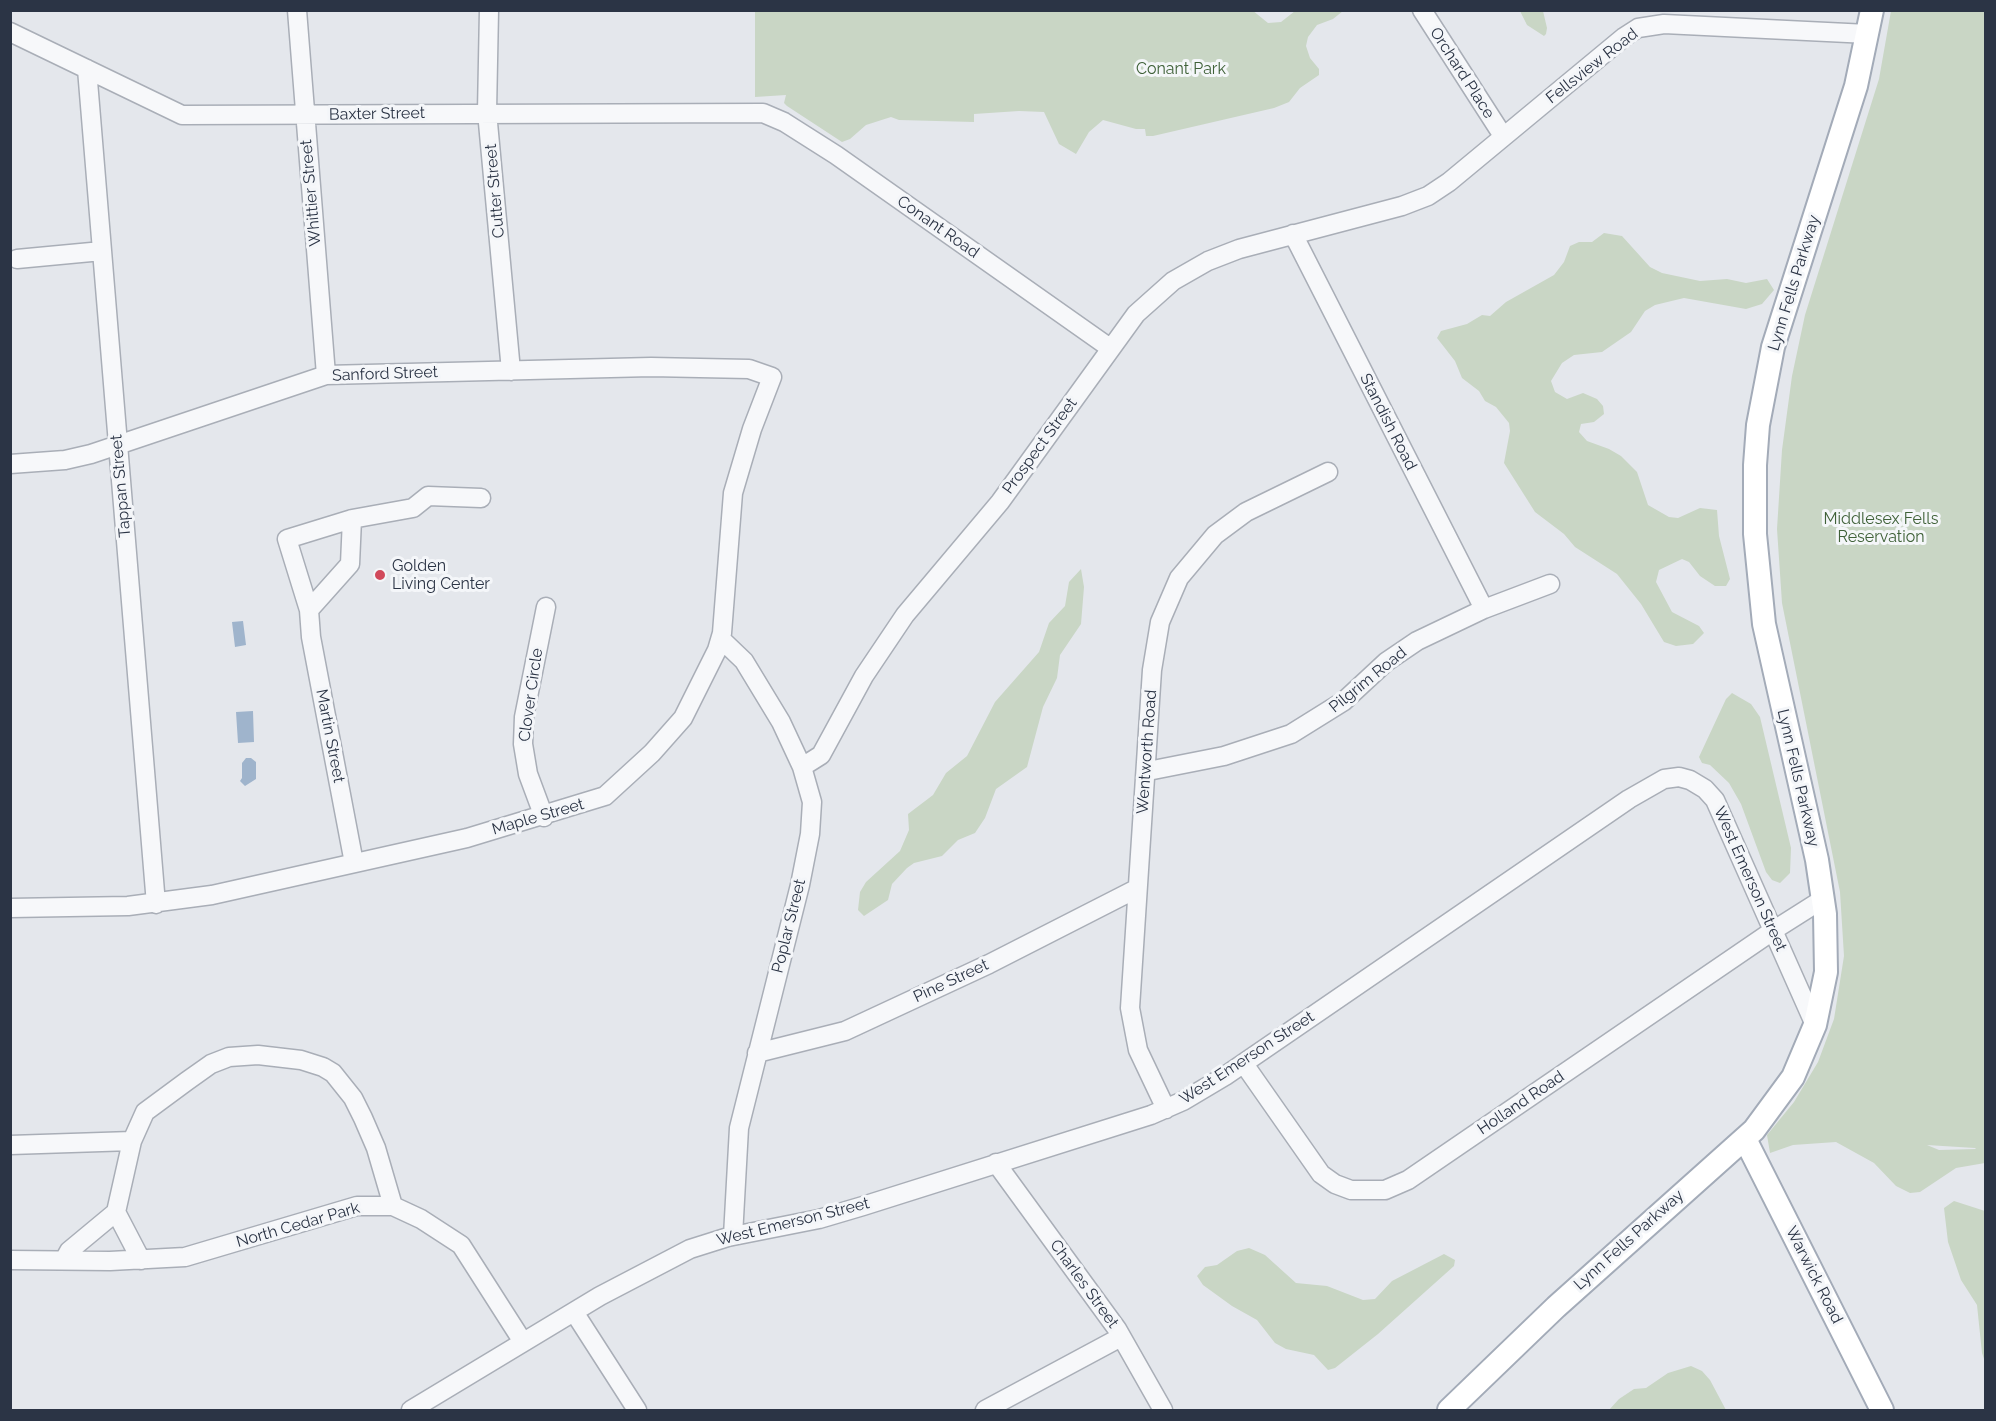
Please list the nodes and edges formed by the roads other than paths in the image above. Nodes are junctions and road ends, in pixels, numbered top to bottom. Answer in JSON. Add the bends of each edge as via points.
{"nodes":[{"id":1,"x":297,"y":10,"type":"edge"},
{"id":2,"x":489,"y":10,"type":"edge"},
{"id":3,"x":1422,"y":10,"type":"edge"},
{"id":4,"x":1872,"y":10,"type":"edge"},
{"id":5,"x":1716,"y":18,"type":"edge"},
{"id":6,"x":1741,"y":19,"type":"edge"},
{"id":7,"x":10,"y":32,"type":"edge"},
{"id":8,"x":1868,"y":34,"type":"junction"},
{"id":9,"x":87,"y":69,"type":"junction"},
{"id":10,"x":488,"y":112,"type":"junction"},
{"id":11,"x":764,"y":113,"type":"joint"},
{"id":12,"x":304,"y":115,"type":"junction"},
{"id":13,"x":1503,"y":136,"type":"junction"},
{"id":14,"x":1351,"y":219,"type":"joint"},
{"id":15,"x":1293,"y":234,"type":"junction"},
{"id":16,"x":102,"y":251,"type":"junction"},
{"id":17,"x":17,"y":259,"type":"dead end"},
{"id":18,"x":1110,"y":348,"type":"junction"},
{"id":19,"x":511,"y":371,"type":"junction"},
{"id":20,"x":326,"y":375,"type":"junction"},
{"id":21,"x":772,"y":377,"type":"joint"},
{"id":22,"x":117,"y":446,"type":"junction"},
{"id":23,"x":10,"y":464,"type":"edge"},
{"id":24,"x":1328,"y":472,"type":"dead end"},
{"id":25,"x":481,"y":498,"type":"dead end"},
{"id":26,"x":352,"y":519,"type":"junction"},
{"id":27,"x":1550,"y":584,"type":"dead end"},
{"id":28,"x":546,"y":607,"type":"dead end"},
{"id":29,"x":1484,"y":609,"type":"junction"},
{"id":30,"x":309,"y":610,"type":"junction"},
{"id":31,"x":721,"y":639,"type":"junction"},
{"id":32,"x":802,"y":767,"type":"junction"},
{"id":33,"x":1148,"y":771,"type":"junction"},
{"id":34,"x":544,"y":817,"type":"junction"},
{"id":35,"x":354,"y":863,"type":"junction"},
{"id":36,"x":1136,"y":889,"type":"junction"},
{"id":37,"x":1823,"y":899,"type":"junction"},
{"id":38,"x":156,"y":904,"type":"junction"},
{"id":39,"x":10,"y":908,"type":"edge"},
{"id":40,"x":1774,"y":930,"type":"junction"},
{"id":41,"x":1815,"y":1024,"type":"junction"},
{"id":42,"x":757,"y":1053,"type":"junction"},
{"id":43,"x":1244,"y":1064,"type":"junction"},
{"id":44,"x":1166,"y":1109,"type":"junction"},
{"id":45,"x":1745,"y":1139,"type":"junction"},
{"id":46,"x":132,"y":1141,"type":"junction"},
{"id":47,"x":10,"y":1145,"type":"edge"},
{"id":48,"x":996,"y":1163,"type":"junction"},
{"id":49,"x":393,"y":1206,"type":"junction"},
{"id":50,"x":116,"y":1212,"type":"junction"},
{"id":51,"x":733,"y":1236,"type":"junction"},
{"id":52,"x":10,"y":1260,"type":"edge"},
{"id":53,"x":64,"y":1260,"type":"junction"},
{"id":54,"x":141,"y":1260,"type":"junction"},
{"id":55,"x":574,"y":1312,"type":"junction"},
{"id":56,"x":1121,"y":1337,"type":"junction"},
{"id":57,"x":523,"y":1342,"type":"junction"},
{"id":58,"x":411,"y":1410,"type":"edge"},
{"id":59,"x":636,"y":1410,"type":"edge"},
{"id":60,"x":984,"y":1410,"type":"edge"},
{"id":61,"x":1163,"y":1410,"type":"edge"},
{"id":62,"x":1449,"y":1410,"type":"edge"},
{"id":63,"x":1882,"y":1410,"type":"edge"}],
"edges":[{"from":1,"to":12,"type":"street","name":"Whittier Street"},
{"from":2,"to":10,"type":"street","name":"Cutter Street"},
{"from":3,"to":13,"type":"street","name":"Orchard Place"},
{"from":4,"to":8,"type":"main road","name":"Lynn Fells Parkway"},
{"from":5,"to":6,"type":"street","name":"Fellsview Road"},
{"from":5,"to":13,"type":"street","name":"Fellsview Road","via":[[1654,24],[1631,32]]},
{"from":6,"to":8,"type":"street","name":"Fellsview Road"},
{"from":7,"to":9,"type":"street","name":"Baxter Street"},
{"from":8,"to":37,"type":"main road","name":"Lynn Fells Parkway","via":[[1856,86],[1773,347],[1758,425],[1755,465],[1755,534],[1764,624]]},
{"from":9,"to":12,"type":"street","name":"Baxter Street","via":[[182,115]]},
{"from":9,"to":16,"type":"street","name":"Tappan Street"},
{"from":10,"to":11,"type":"street","name":"Baxter Street"},
{"from":10,"to":12,"type":"street","name":"Baxter Street"},
{"from":10,"to":19,"type":"street","name":"Cutter Street"},
{"from":11,"to":18,"type":"street","name":"Conant Road","via":[[836,155]]},
{"from":12,"to":20,"type":"street","name":"Whittier Street"},
{"from":13,"to":14,"type":"street","name":"Fellsview Road","via":[[1428,196]]},
{"from":14,"to":15,"type":"street","name":"Prospect Street"},
{"from":15,"to":18,"type":"street","name":"Prospect Street","via":[[1239,249],[1188,272],[1144,306]]},
{"from":15,"to":29,"type":"street","name":"Standish Road"},
{"from":16,"to":17,"type":"street"},
{"from":16,"to":22,"type":"street","name":"Tappan Street"},
{"from":18,"to":32,"type":"street","name":"Prospect Street","via":[[1006,493],[893,631],[821,755]]},
{"from":19,"to":20,"type":"street","name":"Sanford Street"},
{"from":19,"to":21,"type":"street","name":"Sanford Street","via":[[749,369]]},
{"from":20,"to":22,"type":"street","name":"Sanford Street"},
{"from":21,"to":31,"type":"street","name":"Maple Street","via":[[733,493]]},
{"from":22,"to":23,"type":"street","name":"Sanford Street","via":[[77,458]]},
{"from":22,"to":38,"type":"street","name":"Tappan Street"},
{"from":24,"to":33,"type":"street","name":"Wentworth Road","via":[[1235,519],[1206,544],[1179,578],[1164,610],[1154,651]]},
{"from":25,"to":26,"type":"street","via":[[428,496],[413,508]]},
{"from":26,"to":30,"type":"street","via":[[350,564]]},
{"from":26,"to":30,"type":"street","name":"Martin Street","via":[[287,539]]},
{"from":27,"to":29,"type":"street","name":"Pilgrim Road"},
{"from":28,"to":34,"type":"street","name":"Clover Circle","via":[[524,717],[523,744],[528,774]]},
{"from":29,"to":33,"type":"street","name":"Pilgrim Road","via":[[1403,649],[1344,701],[1299,730],[1224,756]]},
{"from":30,"to":35,"type":"street","name":"Martin Street","via":[[310,637]]},
{"from":31,"to":32,"type":"street","name":"Poplar Street","via":[[740,655],[756,680]]},
{"from":31,"to":34,"type":"street","name":"Maple Street","via":[[683,718],[652,753],[605,796]]},
{"from":32,"to":42,"type":"street","name":"Poplar Street","via":[[812,802],[810,834]]},
{"from":33,"to":36,"type":"street","name":"Wentworth Road"},
{"from":34,"to":35,"type":"street","name":"Maple Street"},
{"from":35,"to":38,"type":"street","name":"Maple Street"},
{"from":36,"to":42,"type":"street","name":"Pine Street","via":[[845,1031]]},
{"from":36,"to":44,"type":"street","name":"Wentworth Road","via":[[1131,1022],[1143,1064]]},
{"from":37,"to":40,"type":"street","name":"Holland Road"},
{"from":37,"to":41,"type":"main road","name":"Lynn Fells Parkway","via":[[1827,960]]},
{"from":38,"to":39,"type":"street","name":"Maple Street"},
{"from":40,"to":41,"type":"street","name":"West Emerson Street"},
{"from":40,"to":43,"type":"street","name":"Holland Road","via":[[1408,1180],[1384,1190],[1351,1190],[1321,1174]]},
{"from":40,"to":43,"type":"street","name":"West Emerson Street","via":[[1715,800],[1690,780],[1671,777],[1638,793]]},
{"from":41,"to":45,"type":"main road","name":"Lynn Fells Parkway","via":[[1787,1087]]},
{"from":42,"to":51,"type":"street","name":"Poplar Street","via":[[738,1134]]},
{"from":43,"to":44,"type":"street","name":"West Emerson Street"},
{"from":44,"to":48,"type":"street","name":"West Emerson Street"},
{"from":45,"to":62,"type":"main road","name":"Lynn Fells Parkway","via":[[1556,1307]]},
{"from":45,"to":63,"type":"main road","name":"Warwick Road"},
{"from":46,"to":47,"type":"street"},
{"from":46,"to":49,"type":"street","via":[[149,1108],[217,1062],[251,1055],[301,1059],[328,1069],[353,1098],[376,1148]]},
{"from":46,"to":50,"type":"street"},
{"from":48,"to":51,"type":"street","name":"West Emerson Street","via":[[819,1219]]},
{"from":48,"to":56,"type":"street","name":"Charles Street"},
{"from":49,"to":54,"type":"street","name":"North Cedar Park","via":[[357,1206],[194,1256]]},
{"from":49,"to":57,"type":"street","name":"North Cedar Park","via":[[461,1245]]},
{"from":50,"to":53,"type":"street"},
{"from":50,"to":54,"type":"street"},
{"from":51,"to":55,"type":"street","name":"West Emerson Street","via":[[677,1254]]},
{"from":52,"to":53,"type":"street","name":"North Cedar Park"},
{"from":53,"to":54,"type":"street","name":"North Cedar Park"},
{"from":55,"to":57,"type":"street","name":"West Emerson Street"},
{"from":55,"to":59,"type":"street"},
{"from":56,"to":60,"type":"street"},
{"from":56,"to":61,"type":"street","name":"Charles Street"},
{"from":57,"to":58,"type":"street","name":"West Emerson Street"}]}
